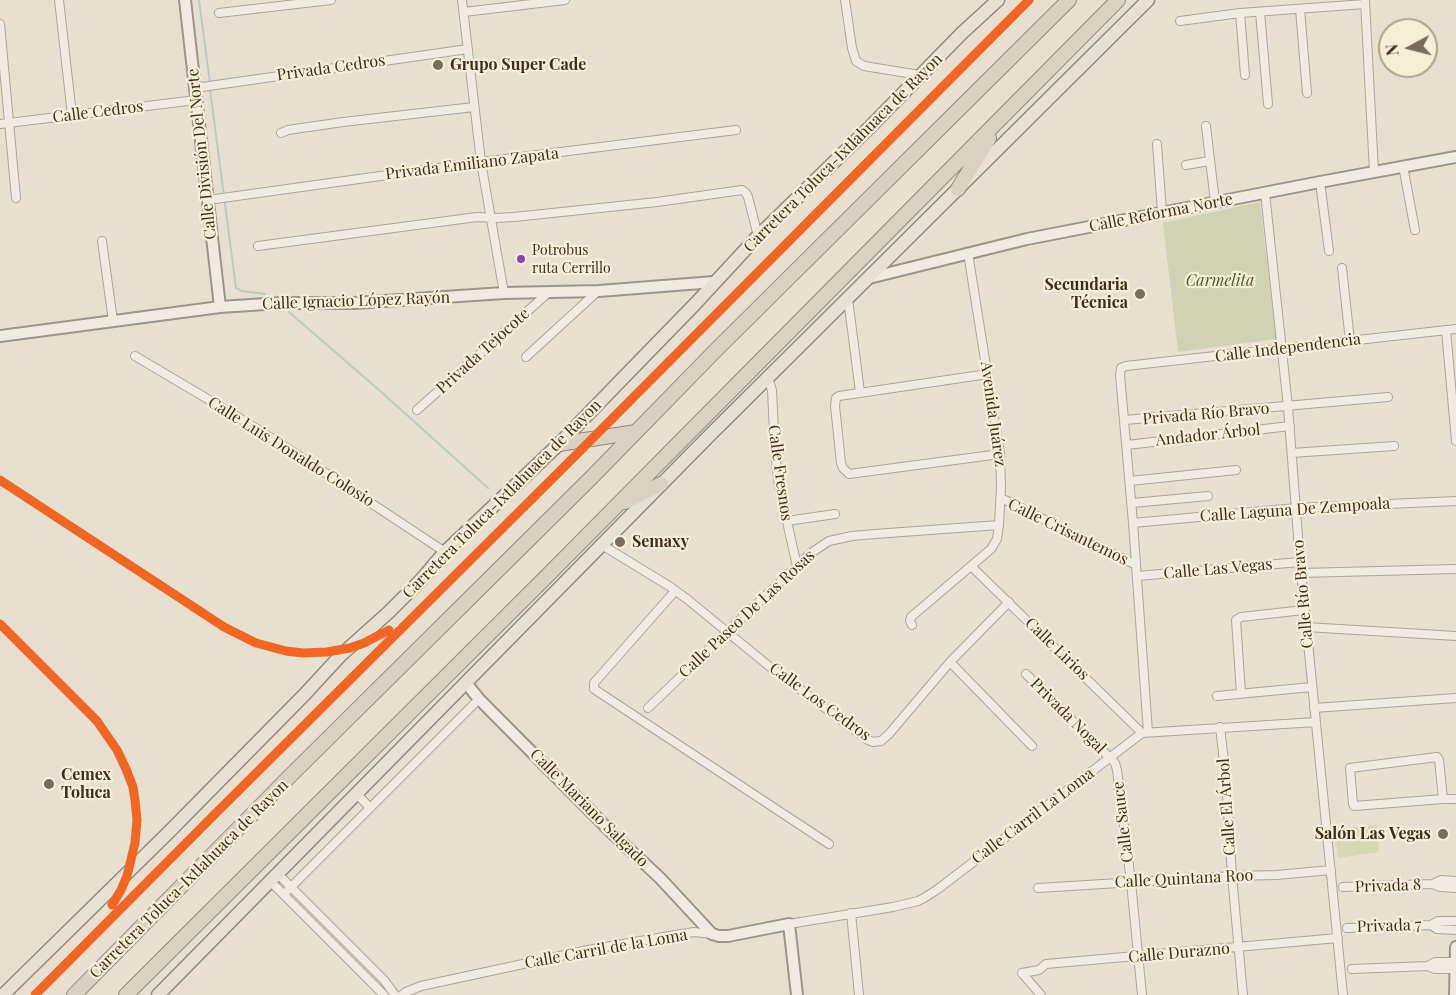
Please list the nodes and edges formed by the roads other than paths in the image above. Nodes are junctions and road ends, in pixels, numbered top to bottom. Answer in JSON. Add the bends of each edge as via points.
{"nodes":[{"id":1,"x":58,"y":0,"type":"edge"},
{"id":2,"x":185,"y":0,"type":"edge"},
{"id":3,"x":331,"y":0,"type":"edge"},
{"id":4,"x":462,"y":0,"type":"edge"},
{"id":5,"x":565,"y":0,"type":"edge"},
{"id":6,"x":845,"y":0,"type":"edge"},
{"id":7,"x":998,"y":0,"type":"edge"},
{"id":8,"x":1069,"y":0,"type":"edge"},
{"id":9,"x":1118,"y":0,"type":"edge"},
{"id":10,"x":1148,"y":0,"type":"edge"},
{"id":11,"x":1365,"y":2,"type":"edge"},
{"id":12,"x":1300,"y":9,"type":"junction"},
{"id":13,"x":464,"y":12,"type":"junction"},
{"id":14,"x":1260,"y":12,"type":"junction"},
{"id":15,"x":219,"y":13,"type":"dead end"},
{"id":16,"x":1240,"y":13,"type":"junction"},
{"id":17,"x":1180,"y":21,"type":"dead end"},
{"id":18,"x":0,"y":24,"type":"edge"},
{"id":19,"x":468,"y":49,"type":"junction"},
{"id":20,"x":920,"y":75,"type":"junction"},
{"id":21,"x":1245,"y":75,"type":"dead end"},
{"id":22,"x":198,"y":87,"type":"junction"},
{"id":23,"x":1307,"y":93,"type":"dead end"},
{"id":24,"x":196,"y":100,"type":"junction"},
{"id":25,"x":1268,"y":104,"type":"dead end"},
{"id":26,"x":474,"y":107,"type":"junction"},
{"id":27,"x":72,"y":115,"type":"junction"},
{"id":28,"x":1001,"y":118,"type":"junction"},
{"id":29,"x":9,"y":123,"type":"junction"},
{"id":30,"x":0,"y":124,"type":"edge"},
{"id":31,"x":1206,"y":126,"type":"dead end"},
{"id":32,"x":736,"y":130,"type":"dead end"},
{"id":33,"x":281,"y":133,"type":"dead end"},
{"id":34,"x":1157,"y":144,"type":"dead end"},
{"id":35,"x":1456,"y":157,"type":"edge"},
{"id":36,"x":1209,"y":161,"type":"junction"},
{"id":37,"x":481,"y":162,"type":"junction"},
{"id":38,"x":1186,"y":165,"type":"dead end"},
{"id":39,"x":1403,"y":166,"type":"junction"},
{"id":40,"x":1374,"y":172,"type":"junction"},
{"id":41,"x":1320,"y":182,"type":"junction"},
{"id":42,"x":958,"y":189,"type":"junction"},
{"id":43,"x":1265,"y":193,"type":"junction"},
{"id":44,"x":16,"y":198,"type":"dead end"},
{"id":45,"x":212,"y":200,"type":"junction"},
{"id":46,"x":1215,"y":202,"type":"junction"},
{"id":47,"x":1162,"y":212,"type":"junction"},
{"id":48,"x":490,"y":217,"type":"junction"},
{"id":49,"x":1415,"y":230,"type":"dead end"},
{"id":50,"x":758,"y":236,"type":"junction"},
{"id":51,"x":102,"y":241,"type":"dead end"},
{"id":52,"x":258,"y":246,"type":"dead end"},
{"id":53,"x":1329,"y":251,"type":"dead end"},
{"id":54,"x":968,"y":253,"type":"junction"},
{"id":55,"x":1342,"y":268,"type":"dead end"},
{"id":56,"x":868,"y":278,"type":"junction"},
{"id":57,"x":714,"y":282,"type":"junction"},
{"id":58,"x":599,"y":291,"type":"junction"},
{"id":59,"x":549,"y":292,"type":"junction"},
{"id":60,"x":504,"y":293,"type":"junction"},
{"id":61,"x":848,"y":298,"type":"junction"},
{"id":62,"x":220,"y":307,"type":"junction"},
{"id":63,"x":113,"y":321,"type":"junction"},
{"id":64,"x":1456,"y":329,"type":"edge"},
{"id":65,"x":1446,"y":330,"type":"junction"},
{"id":66,"x":0,"y":336,"type":"edge"},
{"id":67,"x":1350,"y":341,"type":"junction"},
{"id":68,"x":1282,"y":349,"type":"junction"},
{"id":69,"x":135,"y":356,"type":"dead end"},
{"id":70,"x":526,"y":357,"type":"dead end"},
{"id":71,"x":988,"y":374,"type":"junction"},
{"id":72,"x":768,"y":378,"type":"junction"},
{"id":73,"x":860,"y":392,"type":"junction"},
{"id":74,"x":1388,"y":397,"type":"dead end"},
{"id":75,"x":1288,"y":407,"type":"junction"},
{"id":76,"x":417,"y":410,"type":"dead end"},
{"id":77,"x":1125,"y":420,"type":"junction"},
{"id":78,"x":1290,"y":426,"type":"junction"},
{"id":79,"x":636,"y":432,"type":"junction"},
{"id":80,"x":1456,"y":441,"type":"edge"},
{"id":81,"x":559,"y":444,"type":"junction"},
{"id":82,"x":1127,"y":445,"type":"junction"},
{"id":83,"x":1394,"y":446,"type":"dead end"},
{"id":84,"x":1292,"y":453,"type":"junction"},
{"id":85,"x":1000,"y":454,"type":"junction"},
{"id":86,"x":1236,"y":470,"type":"dead end"},
{"id":87,"x":1130,"y":481,"type":"junction"},
{"id":88,"x":662,"y":484,"type":"junction"},
{"id":89,"x":1208,"y":496,"type":"dead end"},
{"id":90,"x":1001,"y":498,"type":"junction"},
{"id":91,"x":1456,"y":501,"type":"edge"},
{"id":92,"x":1132,"y":503,"type":"junction"},
{"id":93,"x":1296,"y":508,"type":"junction"},
{"id":94,"x":613,"y":509,"type":"junction"},
{"id":95,"x":835,"y":514,"type":"dead end"},
{"id":96,"x":787,"y":521,"type":"junction"},
{"id":97,"x":1133,"y":523,"type":"junction"},
{"id":98,"x":999,"y":525,"type":"junction"},
{"id":99,"x":602,"y":544,"type":"junction"},
{"id":100,"x":445,"y":552,"type":"junction"},
{"id":101,"x":1300,"y":562,"type":"junction"},
{"id":102,"x":1136,"y":565,"type":"junction"},
{"id":103,"x":797,"y":566,"type":"junction"},
{"id":104,"x":971,"y":566,"type":"junction"},
{"id":105,"x":1456,"y":570,"type":"edge"},
{"id":106,"x":1301,"y":573,"type":"junction"},
{"id":107,"x":1137,"y":576,"type":"junction"},
{"id":108,"x":672,"y":588,"type":"junction"},
{"id":109,"x":1009,"y":602,"type":"junction"},
{"id":110,"x":1305,"y":610,"type":"junction"},
{"id":111,"x":912,"y":625,"type":"dead end"},
{"id":112,"x":1306,"y":627,"type":"junction"},
{"id":113,"x":726,"y":632,"type":"junction"},
{"id":114,"x":1456,"y":636,"type":"edge"},
{"id":115,"x":950,"y":662,"type":"junction"},
{"id":116,"x":1026,"y":674,"type":"dead end"},
{"id":117,"x":466,"y":683,"type":"junction"},
{"id":118,"x":1312,"y":687,"type":"junction"},
{"id":119,"x":1242,"y":693,"type":"junction"},
{"id":120,"x":1217,"y":696,"type":"dead end"},
{"id":121,"x":1456,"y":698,"type":"edge"},
{"id":122,"x":479,"y":699,"type":"junction"},
{"id":123,"x":648,"y":708,"type":"dead end"},
{"id":124,"x":1314,"y":708,"type":"junction"},
{"id":125,"x":1316,"y":722,"type":"junction"},
{"id":126,"x":1220,"y":727,"type":"junction"},
{"id":127,"x":1145,"y":732,"type":"junction"},
{"id":128,"x":1032,"y":746,"type":"dead end"},
{"id":129,"x":1110,"y":758,"type":"junction"},
{"id":130,"x":357,"y":794,"type":"junction"},
{"id":131,"x":1443,"y":799,"type":"junction"},
{"id":132,"x":1456,"y":799,"type":"edge"},
{"id":133,"x":370,"y":808,"type":"junction"},
{"id":134,"x":829,"y":844,"type":"dead end"},
{"id":135,"x":1331,"y":870,"type":"junction"},
{"id":136,"x":1232,"y":876,"type":"junction"},
{"id":137,"x":274,"y":878,"type":"junction"},
{"id":138,"x":1456,"y":881,"type":"edge"},
{"id":139,"x":1131,"y":882,"type":"junction"},
{"id":140,"x":1433,"y":884,"type":"junction"},
{"id":141,"x":291,"y":887,"type":"junction"},
{"id":142,"x":1038,"y":888,"type":"dead end"},
{"id":143,"x":1342,"y":888,"type":"dead end"},
{"id":144,"x":1456,"y":888,"type":"edge"},
{"id":145,"x":284,"y":894,"type":"junction"},
{"id":146,"x":918,"y":901,"type":"joint"},
{"id":147,"x":851,"y":913,"type":"junction"},
{"id":148,"x":1456,"y":921,"type":"edge"},
{"id":149,"x":789,"y":924,"type":"junction"},
{"id":150,"x":1431,"y":925,"type":"junction"},
{"id":151,"x":1347,"y":928,"type":"dead end"},
{"id":152,"x":1456,"y":930,"type":"edge"},
{"id":153,"x":712,"y":934,"type":"junction"},
{"id":154,"x":1338,"y":938,"type":"junction"},
{"id":155,"x":1238,"y":947,"type":"junction"},
{"id":156,"x":1456,"y":947,"type":"edge"},
{"id":157,"x":1138,"y":956,"type":"junction"},
{"id":158,"x":1456,"y":962,"type":"edge"},
{"id":159,"x":1428,"y":966,"type":"junction"},
{"id":160,"x":1352,"y":969,"type":"dead end"},
{"id":161,"x":1455,"y":969,"type":"edge"},
{"id":162,"x":1040,"y":994,"type":"edge"},
{"id":163,"x":3,"y":995,"type":"edge"},
{"id":164,"x":74,"y":995,"type":"edge"},
{"id":165,"x":126,"y":995,"type":"edge"},
{"id":166,"x":158,"y":995,"type":"edge"},
{"id":167,"x":384,"y":995,"type":"edge"},
{"id":168,"x":395,"y":995,"type":"edge"},
{"id":169,"x":402,"y":995,"type":"edge"},
{"id":170,"x":797,"y":995,"type":"edge"},
{"id":171,"x":859,"y":995,"type":"edge"},
{"id":172,"x":1142,"y":995,"type":"edge"},
{"id":173,"x":1243,"y":995,"type":"edge"},
{"id":174,"x":1343,"y":995,"type":"edge"},
{"id":175,"x":1455,"y":995,"type":"edge"}],
"edges":[{"from":1,"to":27,"type":"street"},
{"from":2,"to":22,"type":"main road","name":"Calle División Del Norte"},
{"from":3,"to":15,"type":"street"},
{"from":4,"to":13,"type":"street"},
{"from":5,"to":13,"type":"street"},
{"from":6,"to":20,"type":"street","via":[[856,61],[864,66]]},
{"from":7,"to":20,"type":"main road","name":"Carretera Toluca-Ixtlahuaca de Rayon"},
{"from":8,"to":79,"type":"highway","name":"Carretera Toluca-Ixtlahuaca de Rayon"},
{"from":9,"to":28,"type":"highway"},
{"from":10,"to":42,"type":"main road"},
{"from":11,"to":12,"type":"street"},
{"from":11,"to":40,"type":"street"},
{"from":12,"to":14,"type":"street"},
{"from":12,"to":23,"type":"street"},
{"from":13,"to":19,"type":"street"},
{"from":14,"to":16,"type":"street"},
{"from":14,"to":25,"type":"street"},
{"from":16,"to":17,"type":"street"},
{"from":16,"to":21,"type":"street"},
{"from":18,"to":29,"type":"street"},
{"from":19,"to":22,"type":"street","name":"Privada Cedros"},
{"from":19,"to":26,"type":"street"},
{"from":20,"to":50,"type":"main road","name":"Carretera Toluca-Ixtlahuaca de Rayon"},
{"from":22,"to":24,"type":"main road","name":"Calle División Del Norte"},
{"from":24,"to":27,"type":"street","name":"Calle Cedros"},
{"from":24,"to":45,"type":"main road","name":"Calle División Del Norte"},
{"from":26,"to":33,"type":"street"},
{"from":26,"to":37,"type":"street"},
{"from":27,"to":29,"type":"street","name":"Calle Cedros"},
{"from":28,"to":42,"type":"highway"},
{"from":28,"to":94,"type":"highway"},
{"from":29,"to":30,"type":"street","name":"Calle Cedros"},
{"from":29,"to":44,"type":"street"},
{"from":31,"to":36,"type":"street"},
{"from":32,"to":37,"type":"street","name":"Privada Emiliano Zapata"},
{"from":34,"to":47,"type":"street"},
{"from":35,"to":39,"type":"main road","name":"Calle Reforma Norte"},
{"from":36,"to":38,"type":"street"},
{"from":36,"to":46,"type":"street"},
{"from":37,"to":45,"type":"street","name":"Privada Emiliano Zapata"},
{"from":37,"to":48,"type":"street"},
{"from":39,"to":40,"type":"main road","name":"Calle Reforma Norte"},
{"from":39,"to":49,"type":"street"},
{"from":40,"to":41,"type":"main road","name":"Calle Reforma Norte"},
{"from":41,"to":43,"type":"main road","name":"Calle Reforma Norte"},
{"from":41,"to":53,"type":"street"},
{"from":42,"to":56,"type":"main road"},
{"from":43,"to":46,"type":"main road","name":"Calle Reforma Norte"},
{"from":43,"to":68,"type":"street","name":"Calle Río Bravo"},
{"from":45,"to":62,"type":"main road","name":"Calle División Del Norte"},
{"from":46,"to":47,"type":"main road","name":"Calle Reforma Norte"},
{"from":47,"to":54,"type":"main road","name":"Calle Reforma Norte"},
{"from":48,"to":50,"type":"street","via":[[742,190]]},
{"from":48,"to":52,"type":"street"},
{"from":48,"to":60,"type":"street"},
{"from":50,"to":57,"type":"main road","name":"Carretera Toluca-Ixtlahuaca de Rayon"},
{"from":51,"to":63,"type":"street"},
{"from":54,"to":56,"type":"main road","name":"Calle Reforma Norte"},
{"from":54,"to":71,"type":"street","name":"Avenida Juárez"},
{"from":55,"to":67,"type":"street"},
{"from":56,"to":61,"type":"main road"},
{"from":57,"to":58,"type":"main road","name":"Calle Ignacio López Rayón"},
{"from":57,"to":81,"type":"main road","name":"Carretera Toluca-Ixtlahuaca de Rayon"},
{"from":58,"to":59,"type":"main road","name":"Calle Ignacio López Rayón"},
{"from":58,"to":70,"type":"street"},
{"from":59,"to":60,"type":"main road","name":"Calle Ignacio López Rayón"},
{"from":59,"to":76,"type":"street","name":"Privada Tejocote"},
{"from":60,"to":62,"type":"main road","name":"Calle Ignacio López Rayón"},
{"from":61,"to":72,"type":"main road"},
{"from":61,"to":73,"type":"street"},
{"from":62,"to":63,"type":"main road","name":"Calle Ignacio López Rayón"},
{"from":63,"to":66,"type":"main road","name":"Calle Ignacio López Rayón"},
{"from":64,"to":65,"type":"street","name":"Calle Independencia"},
{"from":65,"to":67,"type":"street","name":"Calle Independencia"},
{"from":65,"to":80,"type":"street"},
{"from":67,"to":68,"type":"street","name":"Calle Independencia"},
{"from":68,"to":75,"type":"street","name":"Calle Río Bravo"},
{"from":68,"to":77,"type":"street","name":"Calle Independencia","via":[[1121,368]]},
{"from":69,"to":100,"type":"street","name":"Calle Luis Donaldo Colosio","via":[[299,456]]},
{"from":71,"to":73,"type":"street"},
{"from":71,"to":85,"type":"street","name":"Avenida Juárez"},
{"from":72,"to":88,"type":"main road"},
{"from":72,"to":96,"type":"street","name":"Calle Fresnos","via":[[779,486]]},
{"from":73,"to":85,"type":"street","via":[[836,398],[841,463],[849,474]]},
{"from":74,"to":75,"type":"street","name":"Privada Río Bravo"},
{"from":75,"to":77,"type":"street","name":"Privada Río Bravo"},
{"from":75,"to":78,"type":"street","name":"Calle Río Bravo"},
{"from":77,"to":82,"type":"street"},
{"from":78,"to":82,"type":"street","name":"Andador Árbol"},
{"from":78,"to":84,"type":"street","name":"Calle Río Bravo"},
{"from":79,"to":81,"type":"highway"},
{"from":79,"to":164,"type":"highway","name":"Carretera Toluca-Ixtlahuaca de Rayon"},
{"from":81,"to":100,"type":"main road","name":"Carretera Toluca-Ixtlahuaca de Rayon"},
{"from":82,"to":87,"type":"street"},
{"from":83,"to":84,"type":"street"},
{"from":84,"to":93,"type":"street","name":"Calle Río Bravo"},
{"from":85,"to":90,"type":"street","name":"Avenida Juárez"},
{"from":86,"to":87,"type":"street"},
{"from":87,"to":92,"type":"street"},
{"from":88,"to":94,"type":"highway"},
{"from":88,"to":99,"type":"main road"},
{"from":89,"to":92,"type":"street"},
{"from":90,"to":98,"type":"street","name":"Avenida Juárez"},
{"from":90,"to":102,"type":"street","name":"Calle Crisantemos"},
{"from":91,"to":93,"type":"street","name":"Calle Laguna De Zempoala"},
{"from":92,"to":97,"type":"street"},
{"from":93,"to":97,"type":"street","name":"Calle Laguna De Zempoala"},
{"from":93,"to":101,"type":"street","name":"Calle Río Bravo"},
{"from":94,"to":165,"type":"highway"},
{"from":95,"to":96,"type":"street"},
{"from":96,"to":103,"type":"street","name":"Calle Fresnos"},
{"from":97,"to":102,"type":"street"},
{"from":98,"to":103,"type":"street","name":"Calle Paseo De Las Rosas","via":[[838,538]]},
{"from":98,"to":104,"type":"street","name":"Avenida Juárez","via":[[994,544]]},
{"from":99,"to":108,"type":"street","name":"Calle Los Cedros"},
{"from":99,"to":117,"type":"main road"},
{"from":100,"to":163,"type":"main road","name":"Carretera Toluca-Ixtlahuaca de Rayon","via":[[422,580]]},
{"from":101,"to":106,"type":"street","name":"Calle Río Bravo"},
{"from":101,"to":107,"type":"street","name":"Calle Las Vegas"},
{"from":102,"to":107,"type":"street"},
{"from":103,"to":113,"type":"street","name":"Calle Paseo De Las Rosas"},
{"from":104,"to":109,"type":"street","name":"Calle Lirios"},
{"from":104,"to":111,"type":"street","name":"Avenida Juárez","via":[[911,617]]},
{"from":105,"to":106,"type":"street"},
{"from":106,"to":110,"type":"street","name":"Calle Río Bravo"},
{"from":107,"to":127,"type":"street"},
{"from":108,"to":113,"type":"street","name":"Calle Los Cedros"},
{"from":108,"to":134,"type":"street","via":[[594,682],[594,689]]},
{"from":109,"to":115,"type":"street","name":"Calle Los Cedros"},
{"from":109,"to":127,"type":"street","name":"Calle Lirios"},
{"from":110,"to":112,"type":"street","name":"Calle Río Bravo"},
{"from":110,"to":119,"type":"street","via":[[1238,618]]},
{"from":112,"to":114,"type":"street"},
{"from":112,"to":118,"type":"street","name":"Calle Río Bravo"},
{"from":113,"to":115,"type":"street","name":"Calle Los Cedros","via":[[873,742],[889,734]]},
{"from":113,"to":123,"type":"street","name":"Calle Paseo De Las Rosas"},
{"from":115,"to":128,"type":"street"},
{"from":116,"to":129,"type":"street","name":"Privada Nogal"},
{"from":117,"to":122,"type":"main road","name":"Calle Mariano Salgado"},
{"from":117,"to":130,"type":"main road"},
{"from":118,"to":119,"type":"street"},
{"from":118,"to":124,"type":"street","name":"Calle Río Bravo"},
{"from":119,"to":120,"type":"street"},
{"from":121,"to":124,"type":"street"},
{"from":122,"to":133,"type":"street"},
{"from":122,"to":153,"type":"main road","name":"Calle Mariano Salgado"},
{"from":124,"to":125,"type":"street","name":"Calle Río Bravo"},
{"from":125,"to":126,"type":"street"},
{"from":125,"to":135,"type":"street","name":"Calle Río Bravo"},
{"from":126,"to":127,"type":"street"},
{"from":126,"to":136,"type":"street","name":"Calle El Árbol"},
{"from":127,"to":129,"type":"street","name":"Calle Carril La Loma"},
{"from":129,"to":139,"type":"street","name":"Calle Sauce","via":[[1117,770]]},
{"from":129,"to":146,"type":"street","name":"Calle Carril La Loma"},
{"from":130,"to":133,"type":"street"},
{"from":130,"to":137,"type":"main road"},
{"from":131,"to":131,"type":"street","via":[[1437,757],[1349,768],[1354,807]]},
{"from":131,"to":132,"type":"street"},
{"from":133,"to":141,"type":"street"},
{"from":135,"to":136,"type":"street","name":"Calle Quintana Roo"},
{"from":135,"to":154,"type":"street","name":"Calle Río Bravo"},
{"from":136,"to":139,"type":"street","name":"Calle Quintana Roo"},
{"from":136,"to":155,"type":"street","name":"Calle El Árbol"},
{"from":137,"to":141,"type":"street"},
{"from":137,"to":145,"type":"street"},
{"from":137,"to":166,"type":"main road"},
{"from":138,"to":140,"type":"street","name":"Privada 8"},
{"from":139,"to":142,"type":"street","name":"Calle Quintana Roo"},
{"from":139,"to":157,"type":"street","name":"Calle Sauce"},
{"from":140,"to":143,"type":"street","name":"Privada 8"},
{"from":140,"to":144,"type":"street","name":"Privada 8"},
{"from":141,"to":145,"type":"street"},
{"from":141,"to":168,"type":"street"},
{"from":145,"to":167,"type":"street"},
{"from":146,"to":147,"type":"street","name":"Calle Carril de la Loma"},
{"from":147,"to":149,"type":"street","name":"Calle Carril de la Loma"},
{"from":147,"to":171,"type":"street"},
{"from":148,"to":150,"type":"street","name":"Privada 7"},
{"from":149,"to":153,"type":"main road","name":"Calle Carril de la Loma","via":[[728,936]]},
{"from":149,"to":170,"type":"main road"},
{"from":150,"to":151,"type":"street","name":"Privada 7"},
{"from":150,"to":152,"type":"street","name":"Privada 7"},
{"from":153,"to":169,"type":"street","name":"Calle Carril de la Loma","via":[[694,932],[588,950],[431,984]]},
{"from":154,"to":155,"type":"street","name":"Calle Durazno"},
{"from":154,"to":174,"type":"street","name":"Calle Río Bravo"},
{"from":155,"to":157,"type":"street","name":"Calle Durazno"},
{"from":155,"to":173,"type":"street","name":"Calle El Árbol"},
{"from":156,"to":158,"type":"main road"},
{"from":157,"to":162,"type":"street","name":"Calle Durazno","via":[[1046,964],[1039,970],[1022,973]]},
{"from":157,"to":172,"type":"street","name":"Calle Sauce"},
{"from":158,"to":159,"type":"street"},
{"from":158,"to":161,"type":"main road"},
{"from":159,"to":160,"type":"street"},
{"from":159,"to":161,"type":"street"},
{"from":161,"to":175,"type":"main road"}]}
